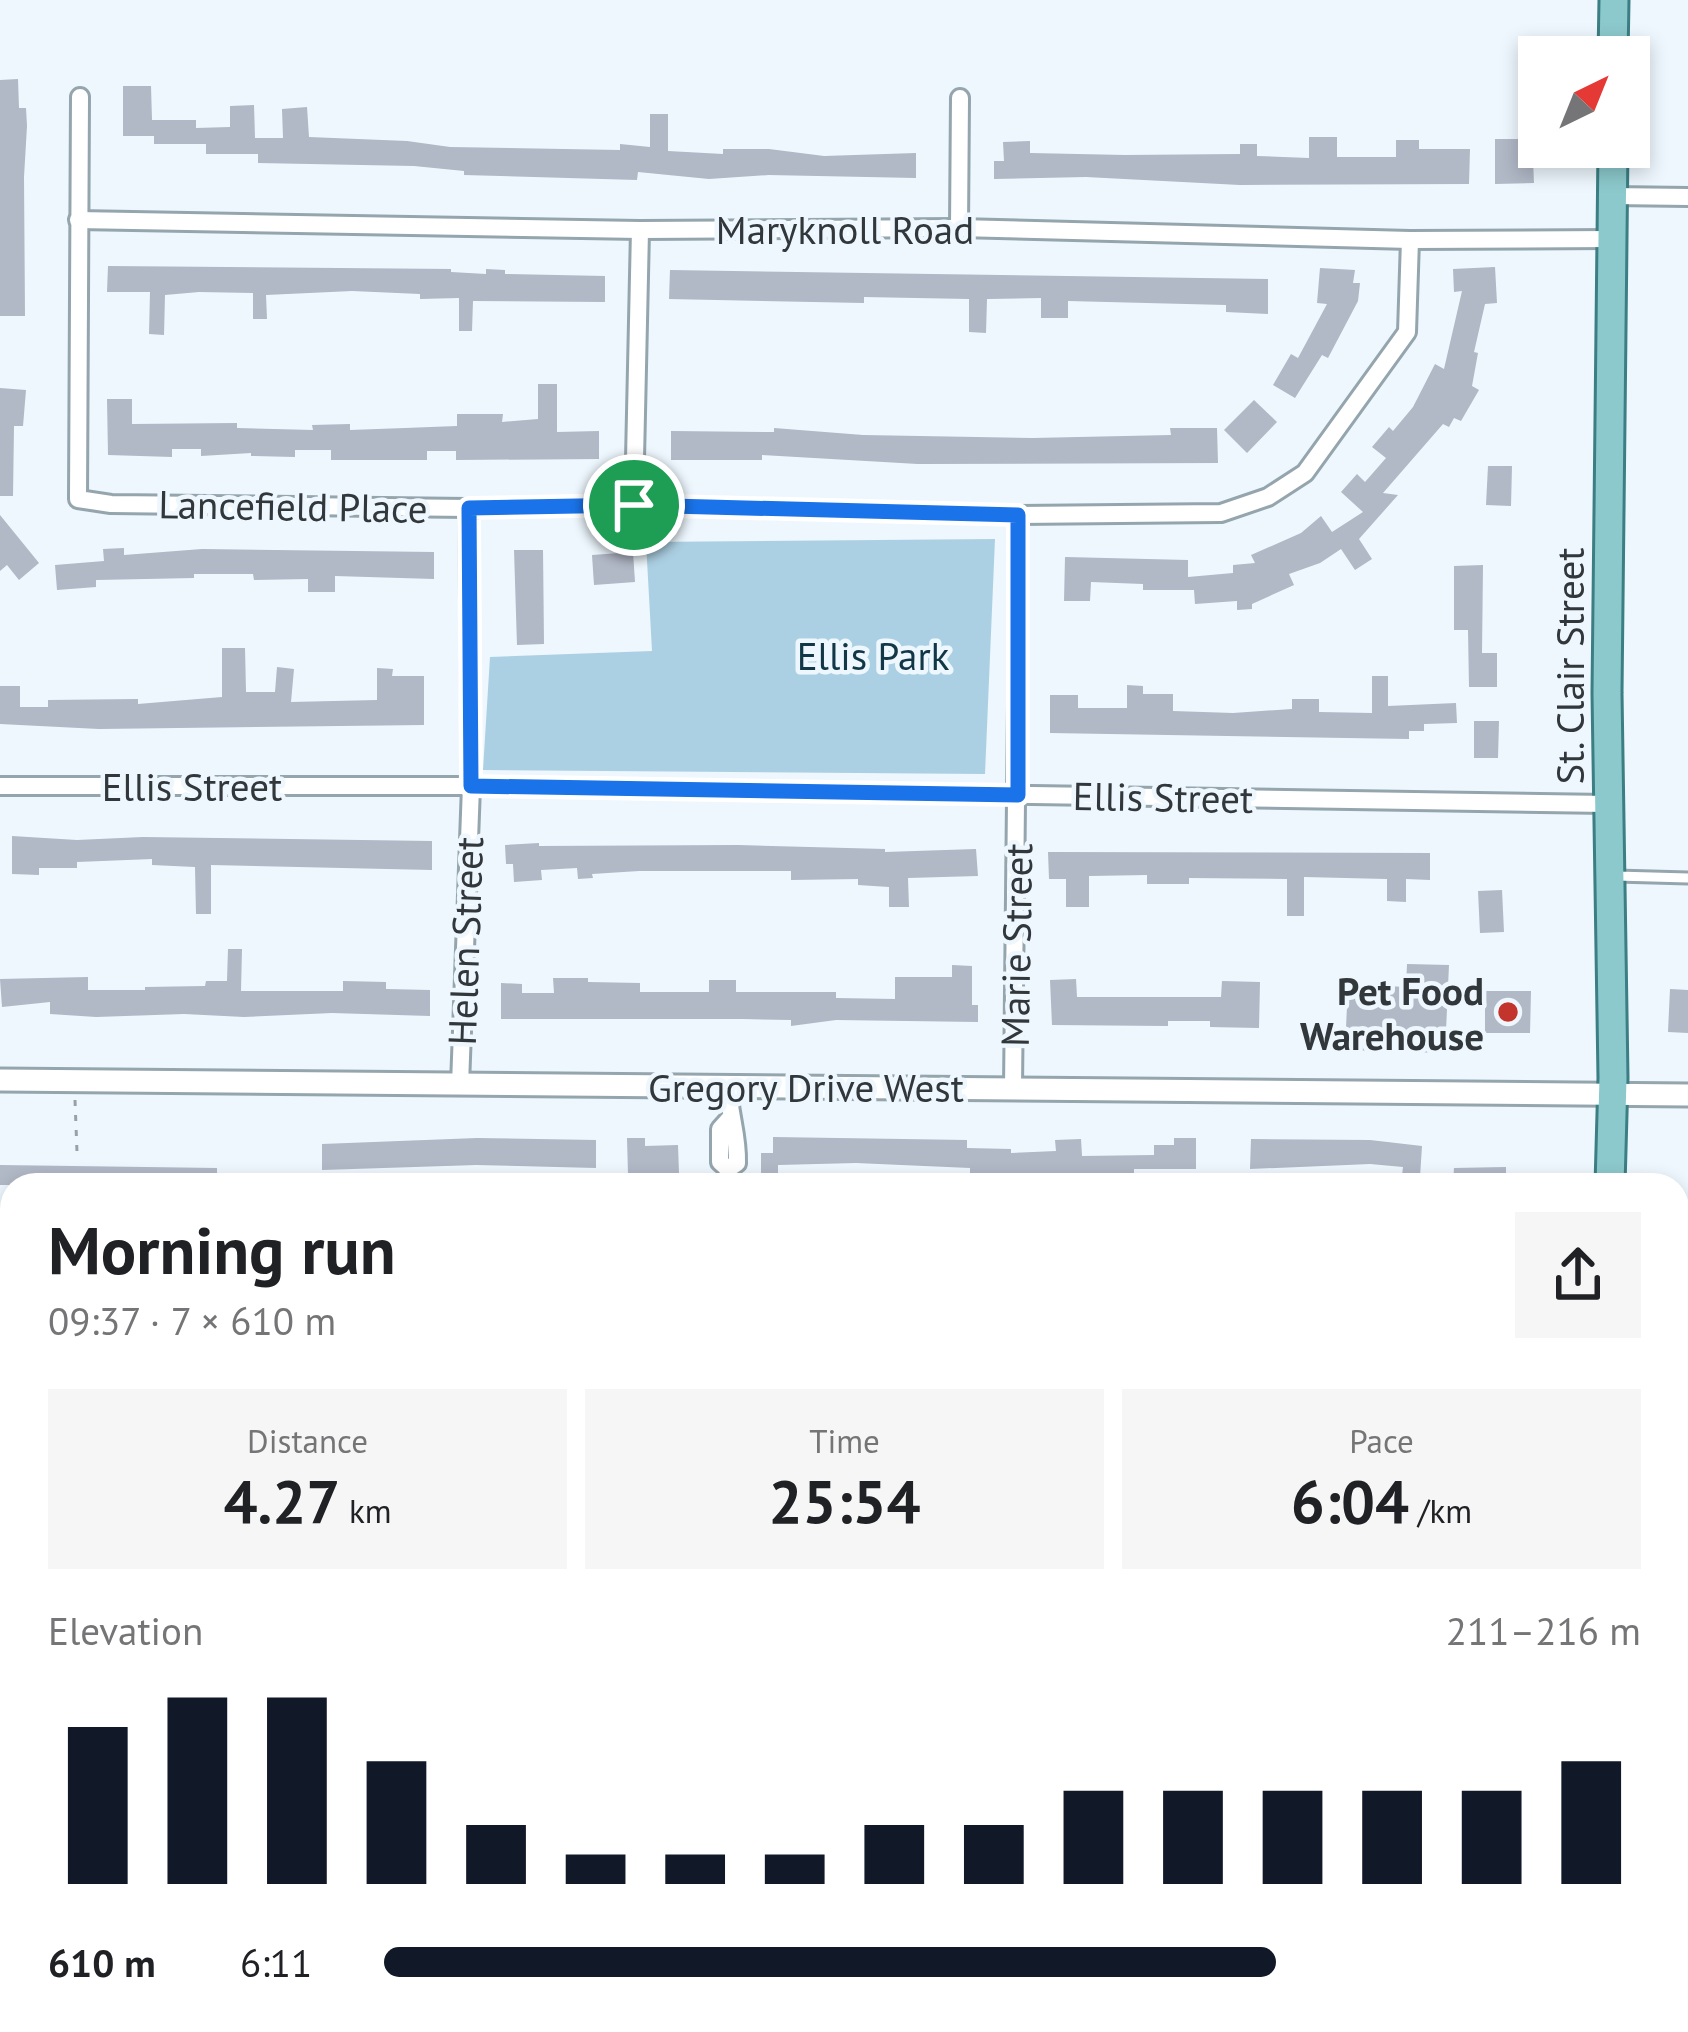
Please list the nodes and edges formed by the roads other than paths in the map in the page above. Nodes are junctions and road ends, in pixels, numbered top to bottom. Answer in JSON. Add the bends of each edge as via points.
{"nodes":[{"id":1,"x":1614,"y":0,"type":"edge"},
{"id":2,"x":1613,"y":36,"type":"edge"},
{"id":3,"x":80,"y":98,"type":"dead end"},
{"id":4,"x":960,"y":98,"type":"dead end"},
{"id":5,"x":1613,"y":168,"type":"edge"},
{"id":6,"x":1613,"y":196,"type":"junction"},
{"id":7,"x":1688,"y":197,"type":"edge"},
{"id":8,"x":78,"y":220,"type":"junction"},
{"id":9,"x":958,"y":228,"type":"junction"},
{"id":10,"x":640,"y":230,"type":"junction"},
{"id":11,"x":1612,"y":239,"type":"junction"},
{"id":12,"x":1410,"y":240,"type":"junction"},
{"id":13,"x":634,"y":505,"type":"junction"},
{"id":14,"x":469,"y":508,"type":"junction"},
{"id":15,"x":1018,"y":515,"type":"junction"},
{"id":16,"x":0,"y":786,"type":"edge"},
{"id":17,"x":471,"y":786,"type":"junction"},
{"id":18,"x":1018,"y":795,"type":"junction"},
{"id":19,"x":1607,"y":804,"type":"junction"},
{"id":20,"x":1609,"y":877,"type":"junction"},
{"id":21,"x":1688,"y":878,"type":"edge"},
{"id":22,"x":0,"y":1080,"type":"edge"},
{"id":23,"x":460,"y":1085,"type":"junction"},
{"id":24,"x":728,"y":1086,"type":"junction"},
{"id":25,"x":1013,"y":1088,"type":"junction"},
{"id":26,"x":1613,"y":1094,"type":"junction"},
{"id":27,"x":1688,"y":1095,"type":"edge"},
{"id":28,"x":731,"y":1173,"type":"edge"},
{"id":29,"x":1610,"y":1173,"type":"edge"}],
"edges":[{"from":1,"to":2,"type":"main road"},
{"from":3,"to":8,"type":"street"},
{"from":4,"to":9,"type":"street"},
{"from":5,"to":6,"type":"main road","name":"St. Clair Street"},
{"from":6,"to":7,"type":"street"},
{"from":6,"to":11,"type":"main road","name":"St. Clair Street"},
{"from":8,"to":10,"type":"street","name":"Maryknoll Road"},
{"from":8,"to":14,"type":"street","name":"Lancefield Place","via":[[78,499]]},
{"from":9,"to":10,"type":"street","name":"Maryknoll Road"},
{"from":9,"to":12,"type":"street","name":"Maryknoll Road"},
{"from":10,"to":13,"type":"street"},
{"from":11,"to":12,"type":"street","name":"Maryknoll Road"},
{"from":11,"to":19,"type":"main road","name":"St. Clair Street"},
{"from":12,"to":15,"type":"street","name":"Lancefield Place","via":[[1407,332],[1305,472],[1268,497],[1221,513]]},
{"from":13,"to":14,"type":"street","name":"Lancefield Place"},
{"from":13,"to":15,"type":"street","name":"Lancefield Place"},
{"from":14,"to":17,"type":"street","name":"Helen Street"},
{"from":15,"to":18,"type":"street","name":"Marie Street"},
{"from":16,"to":17,"type":"street","name":"Ellis Street"},
{"from":17,"to":18,"type":"street","name":"Ellis Street"},
{"from":17,"to":23,"type":"street","name":"Helen Street"},
{"from":18,"to":19,"type":"street","name":"Ellis Street"},
{"from":18,"to":25,"type":"street","name":"Marie Street"},
{"from":19,"to":20,"type":"main road","name":"St. Clair Street"},
{"from":20,"to":21,"type":"lane"},
{"from":20,"to":26,"type":"main road","name":"St. Clair Street"},
{"from":22,"to":23,"type":"street","name":"Gregory Drive West"},
{"from":23,"to":24,"type":"street","name":"Gregory Drive West"},
{"from":24,"to":25,"type":"street","name":"Gregory Drive West"},
{"from":24,"to":28,"type":"street","via":[[729,1119],[738,1130]]},
{"from":25,"to":26,"type":"street","name":"Gregory Drive West"},
{"from":26,"to":27,"type":"street","name":"Gregory Drive West"},
{"from":26,"to":29,"type":"main road","name":"St. Clair Street"}]}
